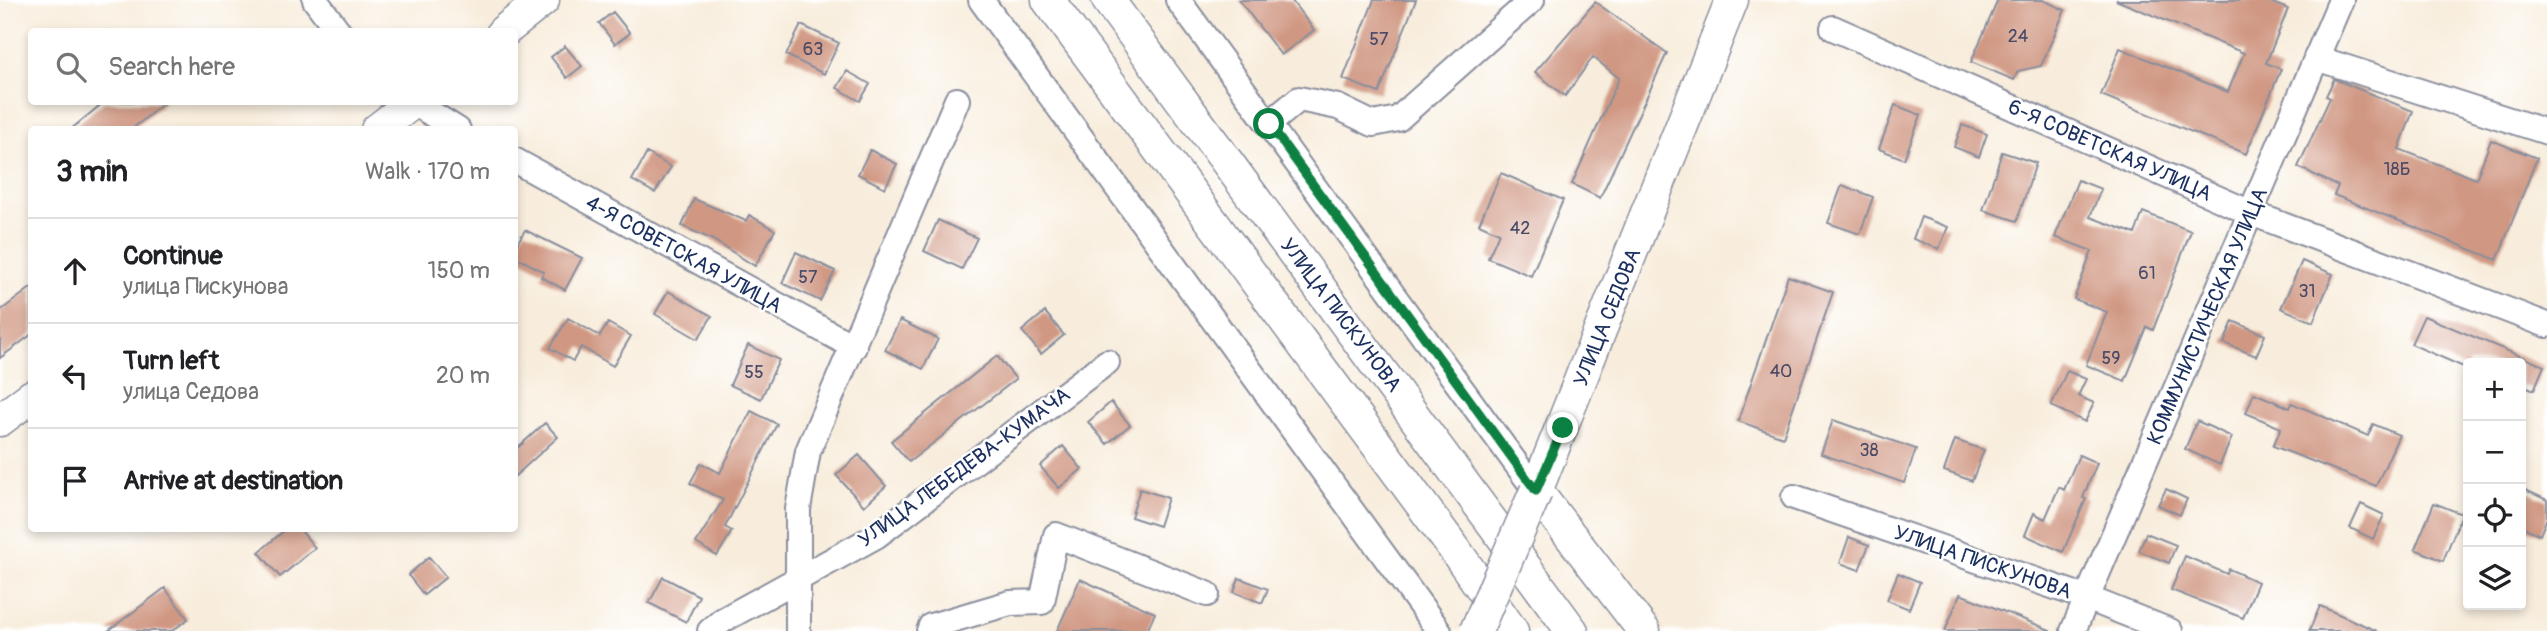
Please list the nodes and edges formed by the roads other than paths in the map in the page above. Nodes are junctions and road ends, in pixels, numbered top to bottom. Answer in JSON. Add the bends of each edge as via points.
{"nodes":[{"id":1,"x":315,"y":0,"type":"edge"},
{"id":2,"x":543,"y":0,"type":"edge"},
{"id":3,"x":981,"y":0,"type":"edge"},
{"id":4,"x":1048,"y":0,"type":"edge"},
{"id":5,"x":1108,"y":0,"type":"edge"},
{"id":6,"x":1178,"y":0,"type":"edge"},
{"id":7,"x":1531,"y":0,"type":"edge"},
{"id":8,"x":1732,"y":0,"type":"edge"},
{"id":9,"x":2341,"y":0,"type":"edge"},
{"id":10,"x":337,"y":28,"type":"edge"},
{"id":11,"x":508,"y":28,"type":"edge"},
{"id":12,"x":1833,"y":28,"type":"dead end"},
{"id":13,"x":2316,"y":58,"type":"junction"},
{"id":14,"x":957,"y":100,"type":"dead end"},
{"id":15,"x":409,"y":105,"type":"edge"},
{"id":16,"x":418,"y":105,"type":"edge"},
{"id":17,"x":1269,"y":124,"type":"junction"},
{"id":18,"x":382,"y":126,"type":"edge"},
{"id":19,"x":452,"y":126,"type":"edge"},
{"id":20,"x":2547,"y":132,"type":"edge"},
{"id":21,"x":518,"y":162,"type":"edge"},
{"id":22,"x":2251,"y":213,"type":"junction"},
{"id":23,"x":2547,"y":325,"type":"edge"},
{"id":24,"x":854,"y":347,"type":"junction"},
{"id":25,"x":1107,"y":362,"type":"dead end"},
{"id":26,"x":28,"y":399,"type":"edge"},
{"id":27,"x":0,"y":420,"type":"edge"},
{"id":28,"x":1536,"y":491,"type":"junction"},
{"id":29,"x":1794,"y":497,"type":"dead end"},
{"id":30,"x":800,"y":579,"type":"junction"},
{"id":31,"x":1207,"y":594,"type":"dead end"},
{"id":32,"x":2087,"y":598,"type":"junction"},
{"id":33,"x":710,"y":631,"type":"edge"},
{"id":34,"x":798,"y":631,"type":"edge"},
{"id":35,"x":929,"y":631,"type":"edge"},
{"id":36,"x":1439,"y":631,"type":"edge"},
{"id":37,"x":1476,"y":631,"type":"edge"},
{"id":38,"x":1512,"y":631,"type":"edge"},
{"id":39,"x":1572,"y":631,"type":"edge"},
{"id":40,"x":1644,"y":631,"type":"edge"},
{"id":41,"x":2073,"y":631,"type":"edge"},
{"id":42,"x":2170,"y":631,"type":"edge"}],
"edges":[{"from":1,"to":10,"type":"street"},
{"from":2,"to":11,"type":"main road"},
{"from":3,"to":36,"type":"street"},
{"from":4,"to":38,"type":"main road"},
{"from":5,"to":39,"type":"main road","name":"УЛИЦА ПИСКУНОВА"},
{"from":6,"to":17,"type":"street"},
{"from":7,"to":17,"type":"street","via":[[1398,119],[1373,124],[1338,107],[1299,99]]},
{"from":8,"to":28,"type":"main road","name":"УЛИЦА СЕДОВА"},
{"from":9,"to":13,"type":"street","name":"КОММУНИСТИЧЕСКАЯ УЛИЦА"},
{"from":12,"to":22,"type":"street","name":"6-Я СОВЕТСКАЯ УЛИЦА"},
{"from":13,"to":20,"type":"street"},
{"from":13,"to":22,"type":"street","name":"КОММУНИСТИЧЕСКАЯ УЛИЦА"},
{"from":14,"to":24,"type":"street"},
{"from":15,"to":18,"type":"main road"},
{"from":16,"to":19,"type":"street"},
{"from":17,"to":28,"type":"street"},
{"from":21,"to":24,"type":"street","name":"4-Я СОВЕТСКАЯ УЛИЦА"},
{"from":22,"to":23,"type":"street","name":"6-Я СОВЕТСКАЯ УЛИЦА"},
{"from":22,"to":32,"type":"street","name":"КОММУНИСТИЧЕСКАЯ УЛИЦА"},
{"from":24,"to":30,"type":"street","via":[[808,452],[798,509]]},
{"from":25,"to":30,"type":"street","name":"УЛИЦА ЛЕБЕДЕВА-КУМАЧА","via":[[876,536]]},
{"from":26,"to":27,"type":"main road"},
{"from":28,"to":37,"type":"main road","name":"УЛИЦА СЕДОВА","bridge":true},
{"from":28,"to":40,"type":"main road"},
{"from":29,"to":32,"type":"street","name":"УЛИЦА ПИСКУНОВА"},
{"from":30,"to":33,"type":"street","name":"УЛИЦА ЛЕБЕДЕВА-КУМАЧА"},
{"from":30,"to":34,"type":"street"},
{"from":31,"to":35,"type":"street","via":[[1056,535],[1042,602],[1010,603],[931,626]]},
{"from":32,"to":41,"type":"street","name":"КОММУНИСТИЧЕСКАЯ УЛИЦА"},
{"from":32,"to":42,"type":"street","name":"УЛИЦА ПИСКУНОВА"}]}
